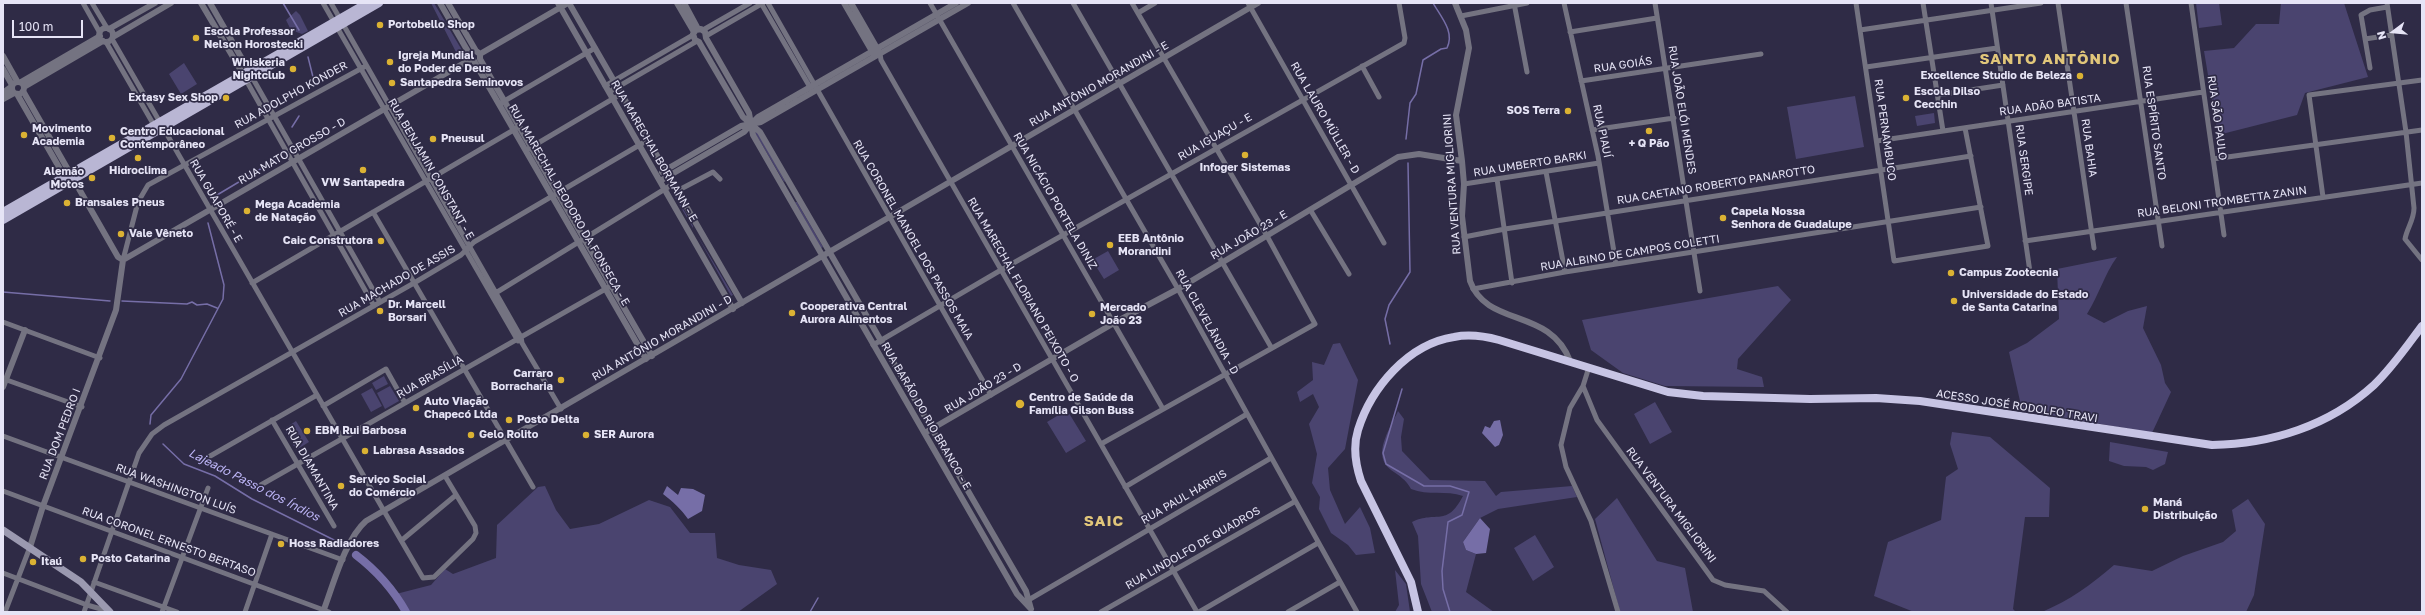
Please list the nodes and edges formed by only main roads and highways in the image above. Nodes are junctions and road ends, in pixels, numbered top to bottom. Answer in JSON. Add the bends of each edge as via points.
{"nodes":[{"id":1,"x":367,"y":3,"type":"edge"},
{"id":2,"x":380,"y":3,"type":"edge"},
{"id":3,"x":339,"y":23,"type":"junction"},
{"id":4,"x":69,"y":176,"type":"junction"},
{"id":5,"x":3,"y":212,"type":"edge"},
{"id":6,"x":3,"y":220,"type":"edge"},
{"id":7,"x":2422,"y":326,"type":"edge"},
{"id":8,"x":3,"y":530,"type":"edge"},
{"id":9,"x":109,"y":611,"type":"edge"},
{"id":10,"x":1418,"y":612,"type":"edge"}],
"edges":[{"from":1,"to":3,"type":"main road"},
{"from":2,"to":3,"type":"main road"},
{"from":3,"to":4,"type":"main road"},
{"from":4,"to":5,"type":"main road"},
{"from":4,"to":6,"type":"main road"},
{"from":7,"to":10,"type":"highway","name":"ACESSO JOSÉ RODOLFO TRAVI","via":[[2385,374],[2352,402],[2303,429],[2272,440],[2234,445],[2181,442],[1920,401],[1702,396],[1668,392],[1484,336],[1453,337],[1427,345],[1401,362],[1375,395],[1357,431],[1357,468],[1366,494],[1410,582]]},
{"from":8,"to":9,"type":"main road","via":[[65,570],[91,591]]}]}
